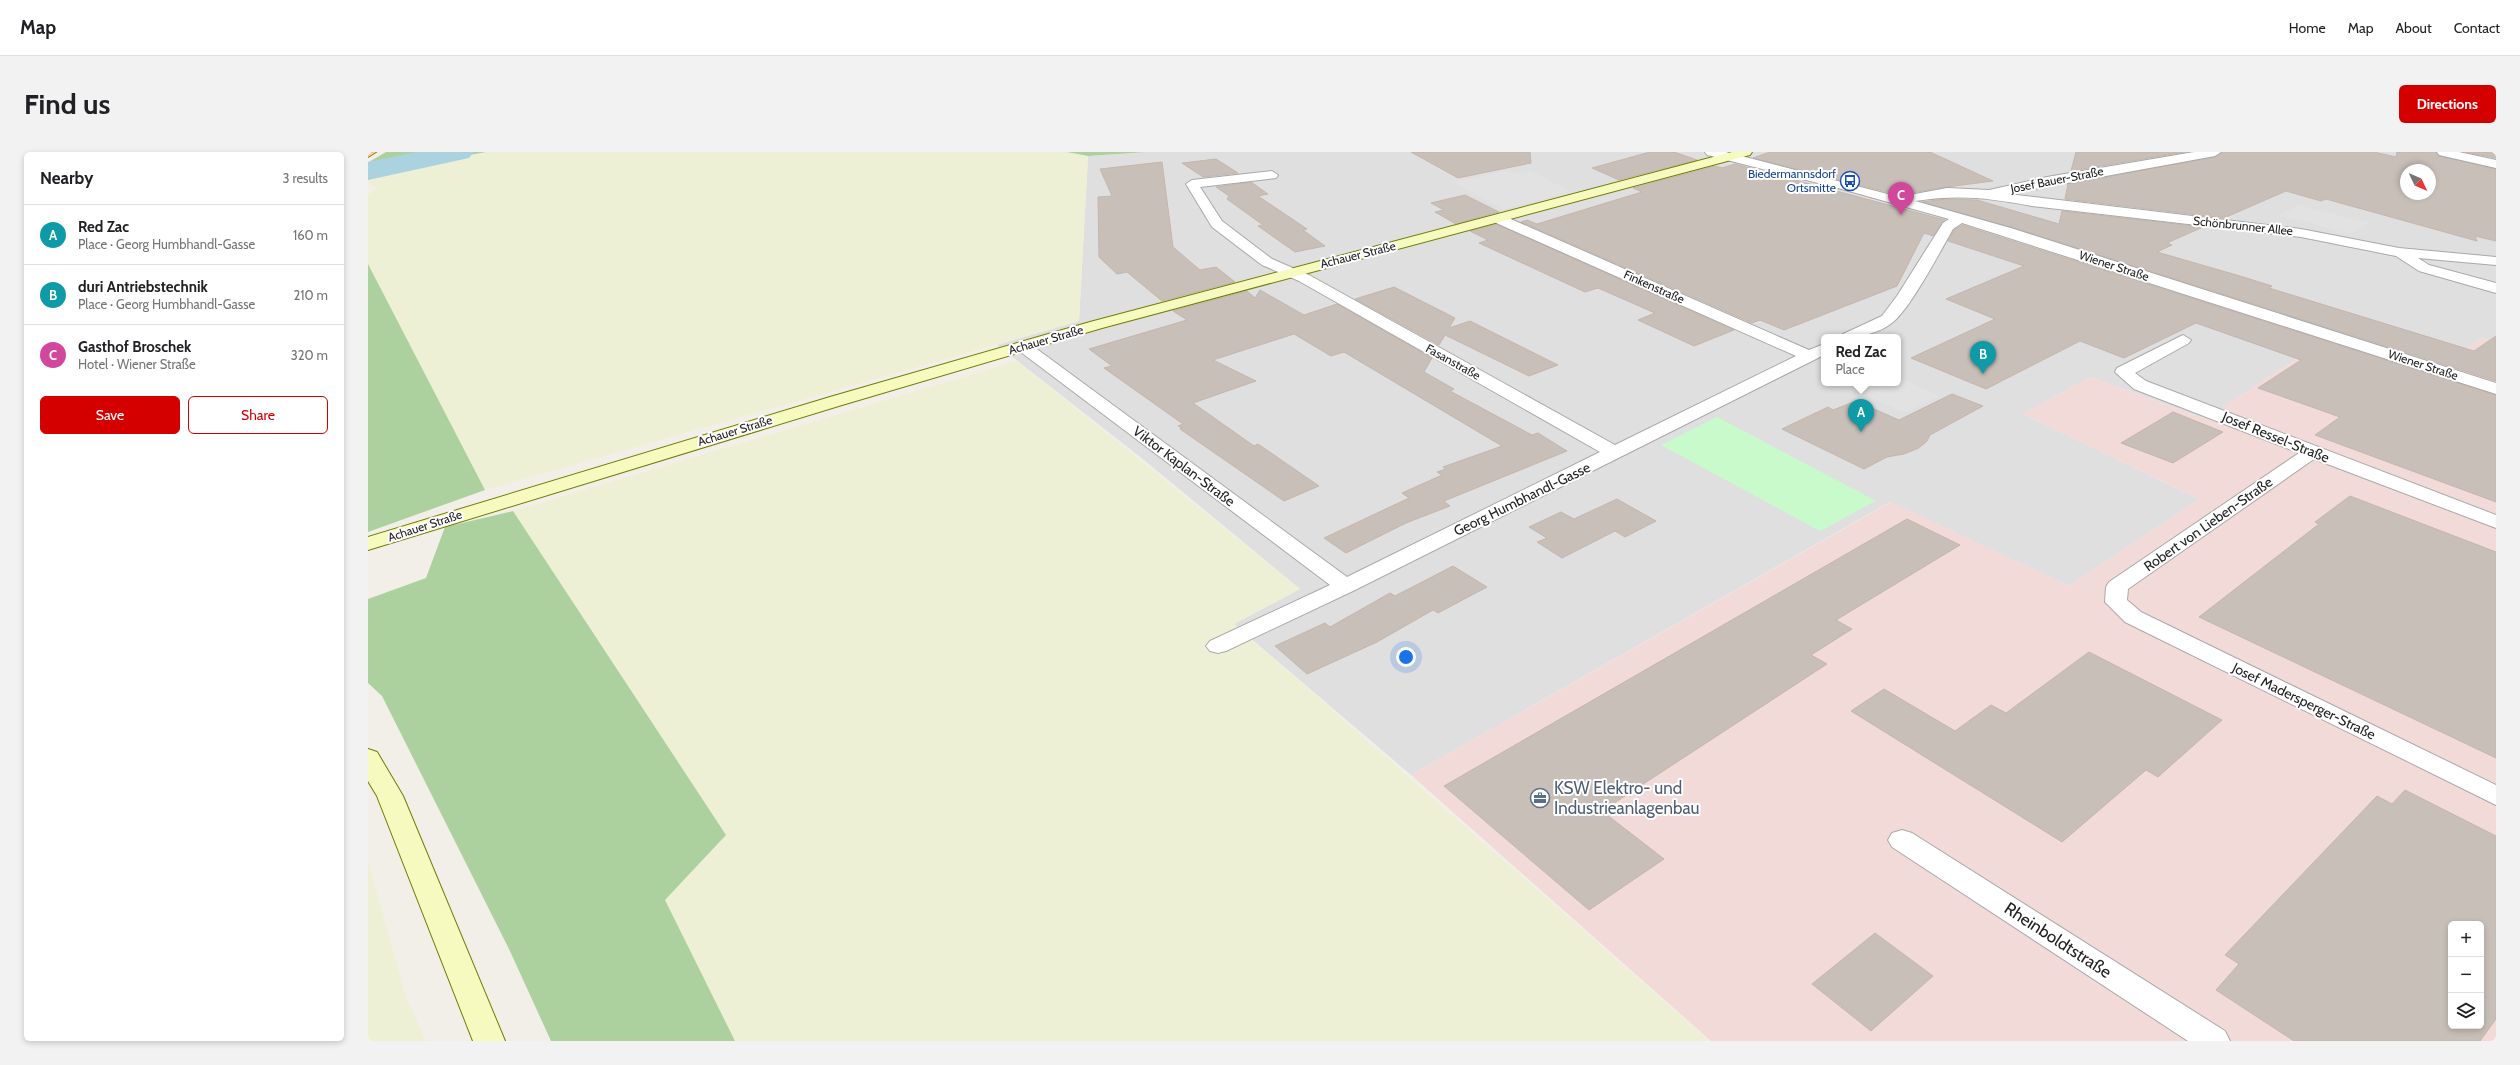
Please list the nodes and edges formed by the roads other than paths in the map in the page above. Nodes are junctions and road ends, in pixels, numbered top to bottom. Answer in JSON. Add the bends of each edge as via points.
{"nodes":[{"id":1,"x":1711,"y":152,"type":"edge"},
{"id":2,"x":1746,"y":152,"type":"edge"},
{"id":3,"x":2215,"y":152,"type":"edge"},
{"id":4,"x":2443,"y":152,"type":"edge"},
{"id":5,"x":1729,"y":157,"type":"junction"},
{"id":6,"x":2496,"y":164,"type":"edge"},
{"id":7,"x":1272,"y":175,"type":"dead end"},
{"id":8,"x":1989,"y":194,"type":"junction"},
{"id":9,"x":1899,"y":200,"type":"junction"},
{"id":10,"x":1961,"y":218,"type":"junction"},
{"id":11,"x":1499,"y":219,"type":"junction"},
{"id":12,"x":2399,"y":252,"type":"junction"},
{"id":13,"x":2496,"y":261,"type":"edge"},
{"id":14,"x":1291,"y":273,"type":"junction"},
{"id":15,"x":2496,"y":288,"type":"edge"},
{"id":16,"x":1856,"y":334,"type":"edge"},
{"id":17,"x":2183,"y":340,"type":"dead end"},
{"id":18,"x":1024,"y":347,"type":"junction"},
{"id":19,"x":1817,"y":352,"type":"edge"},
{"id":20,"x":2496,"y":389,"type":"edge"},
{"id":21,"x":2312,"y":452,"type":"junction"},
{"id":22,"x":1615,"y":453,"type":"junction"},
{"id":23,"x":2496,"y":522,"type":"edge"},
{"id":24,"x":368,"y":544,"type":"edge"},
{"id":25,"x":1345,"y":586,"type":"junction"},
{"id":26,"x":2116,"y":602,"type":"joint"},
{"id":27,"x":1218,"y":646,"type":"dead end"},
{"id":28,"x":368,"y":758,"type":"edge"},
{"id":29,"x":2496,"y":796,"type":"edge"},
{"id":30,"x":1902,"y":840,"type":"dead end"},
{"id":31,"x":489,"y":1041,"type":"edge"},
{"id":32,"x":2214,"y":1041,"type":"edge"}],
"edges":[{"from":1,"to":5,"type":"street","name":"Wiener Straße"},
{"from":2,"to":5,"type":"street","name":"Achauer Straße"},
{"from":3,"to":8,"type":"street","name":"Josef Bauer-Straße","via":[[2047,181]]},
{"from":4,"to":6,"type":"street"},
{"from":5,"to":9,"type":"street","name":"Wiener Straße"},
{"from":5,"to":11,"type":"street","name":"Achauer Straße"},
{"from":7,"to":14,"type":"street","name":"Fasanstraße","via":[[1192,184],[1217,224],[1267,262]]},
{"from":8,"to":9,"type":"street","name":"Josef Bauer-Straße","via":[[1947,192]]},
{"from":8,"to":12,"type":"street","name":"Schönbrunner Allee","via":[[2032,202],[2300,233]]},
{"from":9,"to":10,"type":"street","name":"Wiener Straße"},
{"from":10,"to":16,"type":"street","via":[[1948,226],[1888,319]]},
{"from":10,"to":20,"type":"street","name":"Wiener Straße"},
{"from":11,"to":14,"type":"street","name":"Achauer Straße"},
{"from":11,"to":19,"type":"street","name":"Finkenstraße"},
{"from":12,"to":13,"type":"street","name":"Schönbrunner Allee"},
{"from":12,"to":15,"type":"street","via":[[2424,268]]},
{"from":14,"to":18,"type":"street","name":"Achauer Straße"},
{"from":14,"to":22,"type":"street","name":"Fasanstraße"},
{"from":17,"to":21,"type":"street","name":"Josef Ressel-Straße","via":[[2123,372],[2140,385],[2293,442]]},
{"from":18,"to":24,"type":"street","name":"Achauer Straße","via":[[798,412]]},
{"from":18,"to":25,"type":"street","name":"Viktor Kaplan-Straße"},
{"from":19,"to":22,"type":"street","name":"Georg Humbhandl-Gasse"},
{"from":21,"to":23,"type":"street","name":"Josef Ressel-Straße"},
{"from":21,"to":26,"type":"street","name":"Robert von Lieben-Straße","via":[[2117,587]]},
{"from":22,"to":25,"type":"street","name":"Georg Humbhandl-Gasse"},
{"from":25,"to":27,"type":"street","name":"Georg Humbhandl-Gasse"},
{"from":26,"to":29,"type":"street","name":"Josef Madersperger-Straße","via":[[2133,617]]},
{"from":28,"to":31,"type":"street","via":[[390,796]]},
{"from":30,"to":32,"type":"street","name":"Rheinboldtstraße"}]}
